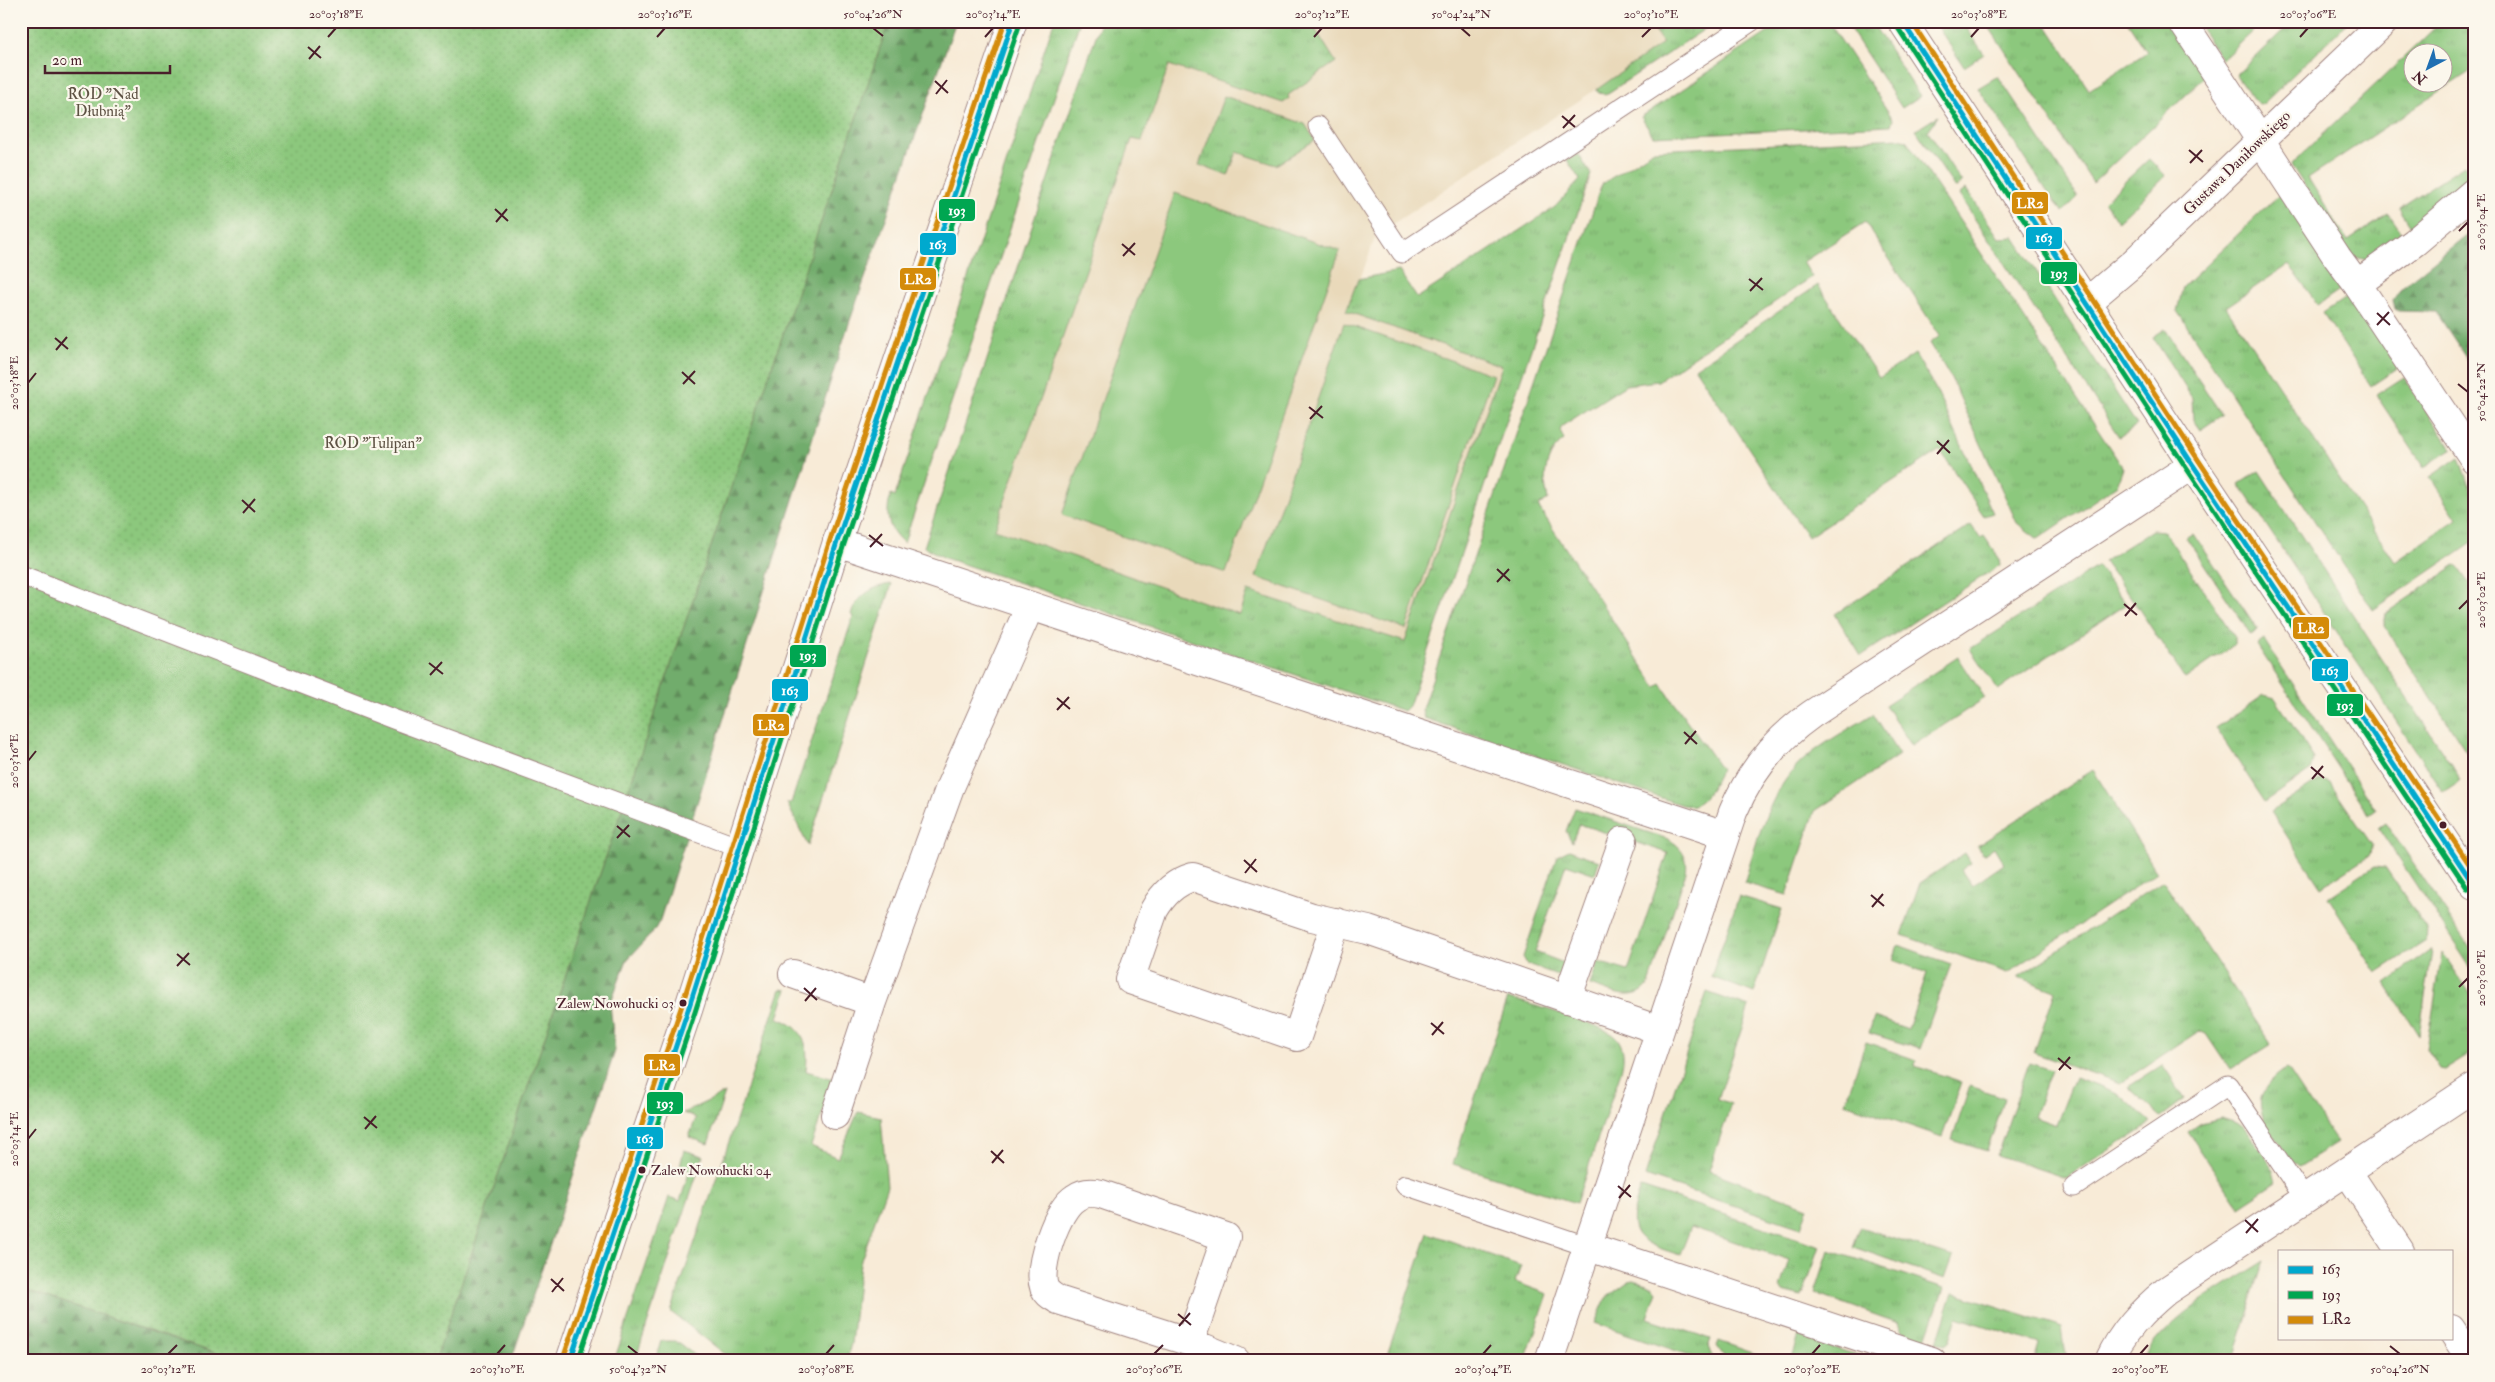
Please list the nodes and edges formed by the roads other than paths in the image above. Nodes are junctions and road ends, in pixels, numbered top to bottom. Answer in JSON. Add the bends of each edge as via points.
{"nodes":[{"id":1,"x":1013,"y":21,"type":"edge"},
{"id":2,"x":1752,"y":21,"type":"edge"},
{"id":3,"x":1902,"y":21,"type":"edge"},
{"id":4,"x":2182,"y":21,"type":"edge"},
{"id":5,"x":2385,"y":21,"type":"edge"},
{"id":6,"x":1318,"y":126,"type":"dead end"},
{"id":7,"x":2261,"y":141,"type":"junction"},
{"id":8,"x":2474,"y":192,"type":"edge"},
{"id":9,"x":2358,"y":284,"type":"junction"},
{"id":10,"x":2088,"y":302,"type":"junction"},
{"id":11,"x":2471,"y":447,"type":"edge"},
{"id":12,"x":2193,"y":465,"type":"junction"},
{"id":13,"x":837,"y":542,"type":"junction"},
{"id":14,"x":21,"y":575,"type":"edge"},
{"id":15,"x":1030,"y":606,"type":"junction"},
{"id":16,"x":1725,"y":835,"type":"junction"},
{"id":17,"x":1623,"y":840,"type":"dead end"},
{"id":18,"x":740,"y":848,"type":"junction"},
{"id":19,"x":2474,"y":885,"type":"edge"},
{"id":20,"x":1336,"y":922,"type":"junction"},
{"id":21,"x":794,"y":974,"type":"dead end"},
{"id":22,"x":1567,"y":999,"type":"junction"},
{"id":23,"x":872,"y":1002,"type":"junction"},
{"id":24,"x":1658,"y":1030,"type":"junction"},
{"id":25,"x":2474,"y":1087,"type":"edge"},
{"id":26,"x":835,"y":1115,"type":"dead end"},
{"id":27,"x":2347,"y":1171,"type":"junction"},
{"id":28,"x":1406,"y":1185,"type":"dead end"},
{"id":29,"x":2074,"y":1188,"type":"dead end"},
{"id":30,"x":2305,"y":1199,"type":"junction"},
{"id":31,"x":1586,"y":1246,"type":"junction"},
{"id":32,"x":2399,"y":1250,"type":"edge"},
{"id":33,"x":2452,"y":1331,"type":"edge"},
{"id":34,"x":1190,"y":1342,"type":"junction"},
{"id":35,"x":570,"y":1361,"type":"edge"},
{"id":36,"x":1236,"y":1361,"type":"edge"},
{"id":37,"x":1549,"y":1361,"type":"edge"},
{"id":38,"x":1932,"y":1361,"type":"edge"},
{"id":39,"x":2109,"y":1361,"type":"edge"},
{"id":40,"x":2472,"y":1361,"type":"edge"}],
"edges":[{"from":1,"to":13,"type":"street"},
{"from":2,"to":6,"type":"lane","via":[[1402,253]]},
{"from":3,"to":10,"type":"street"},
{"from":4,"to":7,"type":"street"},
{"from":5,"to":7,"type":"street","name":"Gustawa Daniłowskiego"},
{"from":7,"to":9,"type":"street","via":[[2337,258]]},
{"from":7,"to":10,"type":"street","name":"Gustawa Daniłowskiego"},
{"from":8,"to":9,"type":"street","via":[[2415,242]]},
{"from":9,"to":11,"type":"street"},
{"from":10,"to":12,"type":"street"},
{"from":12,"to":16,"type":"street","via":[[1795,726],[1763,758],[1749,779],[1732,812]]},
{"from":12,"to":19,"type":"street"},
{"from":13,"to":15,"type":"street"},
{"from":13,"to":18,"type":"street"},
{"from":14,"to":18,"type":"lane","via":[[393,719]]},
{"from":15,"to":16,"type":"street"},
{"from":15,"to":23,"type":"street","via":[[950,787]]},
{"from":16,"to":24,"type":"street"},
{"from":17,"to":22,"type":"street"},
{"from":18,"to":35,"type":"street"},
{"from":20,"to":20,"type":"street","via":[[1193,877],[1168,891],[1154,910],[1130,980],[1297,1037]]},
{"from":20,"to":22,"type":"street","via":[[1368,930]]},
{"from":21,"to":23,"type":"street"},
{"from":22,"to":24,"type":"street"},
{"from":23,"to":26,"type":"street"},
{"from":24,"to":31,"type":"street"},
{"from":25,"to":27,"type":"street"},
{"from":27,"to":30,"type":"street"},
{"from":27,"to":32,"type":"street"},
{"from":28,"to":31,"type":"lane"},
{"from":29,"to":30,"type":"lane","via":[[2228,1085]]},
{"from":30,"to":39,"type":"street","via":[[2153,1301],[2126,1332]]},
{"from":31,"to":37,"type":"street"},
{"from":31,"to":38,"type":"street"},
{"from":33,"to":40,"type":"street"},
{"from":34,"to":34,"type":"street","via":[[1226,1238],[1101,1194],[1086,1193],[1074,1198],[1060,1213],[1043,1264],[1042,1277],[1047,1293],[1058,1300]]},
{"from":34,"to":36,"type":"street"}]}
